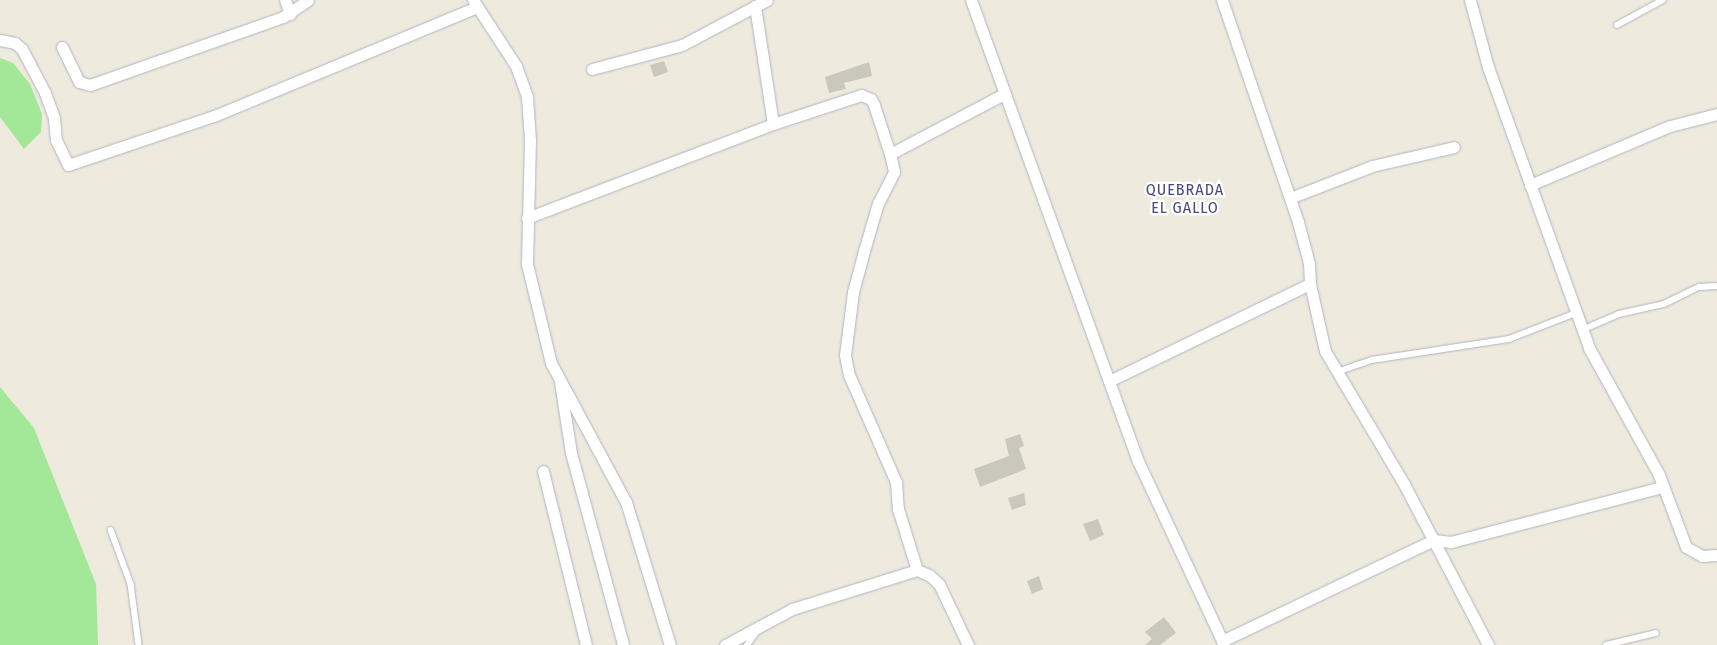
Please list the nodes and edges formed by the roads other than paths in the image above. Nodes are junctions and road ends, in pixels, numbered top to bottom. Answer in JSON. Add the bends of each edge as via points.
{"nodes":[{"id":1,"x":285,"y":0,"type":"edge"},
{"id":2,"x":308,"y":0,"type":"edge"},
{"id":3,"x":766,"y":0,"type":"edge"},
{"id":4,"x":971,"y":0,"type":"edge"},
{"id":5,"x":1222,"y":0,"type":"edge"},
{"id":6,"x":1470,"y":0,"type":"edge"},
{"id":7,"x":1663,"y":0,"type":"edge"},
{"id":8,"x":475,"y":3,"type":"edge"},
{"id":9,"x":755,"y":6,"type":"junction"},
{"id":10,"x":290,"y":14,"type":"junction"},
{"id":11,"x":1617,"y":25,"type":"dead end"},
{"id":12,"x":0,"y":40,"type":"edge"},
{"id":13,"x":62,"y":47,"type":"dead end"},
{"id":14,"x":592,"y":69,"type":"dead end"},
{"id":15,"x":1004,"y":94,"type":"junction"},
{"id":16,"x":1717,"y":114,"type":"edge"},
{"id":17,"x":773,"y":124,"type":"junction"},
{"id":18,"x":1454,"y":147,"type":"dead end"},
{"id":19,"x":890,"y":154,"type":"junction"},
{"id":20,"x":1530,"y":185,"type":"junction"},
{"id":21,"x":1290,"y":198,"type":"junction"},
{"id":22,"x":527,"y":218,"type":"junction"},
{"id":23,"x":1310,"y":284,"type":"junction"},
{"id":24,"x":1717,"y":286,"type":"edge"},
{"id":25,"x":1576,"y":313,"type":"junction"},
{"id":26,"x":1582,"y":330,"type":"junction"},
{"id":27,"x":1335,"y":372,"type":"junction"},
{"id":28,"x":560,"y":379,"type":"junction"},
{"id":29,"x":1109,"y":381,"type":"junction"},
{"id":30,"x":543,"y":471,"type":"dead end"},
{"id":31,"x":1662,"y":487,"type":"junction"},
{"id":32,"x":111,"y":530,"type":"dead end"},
{"id":33,"x":1434,"y":540,"type":"junction"},
{"id":34,"x":1717,"y":555,"type":"edge"},
{"id":35,"x":917,"y":570,"type":"junction"},
{"id":36,"x":760,"y":627,"type":"junction"},
{"id":37,"x":1656,"y":633,"type":"dead end"},
{"id":38,"x":1223,"y":643,"type":"edge"},
{"id":39,"x":138,"y":645,"type":"edge"},
{"id":40,"x":586,"y":645,"type":"edge"},
{"id":41,"x":623,"y":645,"type":"edge"},
{"id":42,"x":670,"y":645,"type":"edge"},
{"id":43,"x":725,"y":645,"type":"edge"},
{"id":44,"x":747,"y":645,"type":"edge"},
{"id":45,"x":968,"y":645,"type":"edge"},
{"id":46,"x":1488,"y":645,"type":"edge"},
{"id":47,"x":1606,"y":645,"type":"edge"}],
"edges":[{"from":1,"to":10,"type":"street"},
{"from":2,"to":10,"type":"street"},
{"from":3,"to":9,"type":"street"},
{"from":4,"to":15,"type":"street"},
{"from":5,"to":21,"type":"street"},
{"from":6,"to":20,"type":"street","via":[[1488,67]]},
{"from":7,"to":11,"type":"lane"},
{"from":8,"to":12,"type":"street","via":[[214,116],[68,165],[56,140],[54,118],[45,94],[22,49],[15,43]]},
{"from":8,"to":22,"type":"street","via":[[516,66],[527,97],[530,140]]},
{"from":9,"to":14,"type":"street","via":[[682,45]]},
{"from":9,"to":17,"type":"street"},
{"from":10,"to":13,"type":"street","via":[[90,85],[79,82]]},
{"from":15,"to":19,"type":"street"},
{"from":15,"to":29,"type":"street"},
{"from":16,"to":20,"type":"street","via":[[1670,126]]},
{"from":17,"to":19,"type":"street","via":[[861,95],[867,96],[874,105]]},
{"from":17,"to":22,"type":"street"},
{"from":18,"to":21,"type":"street","via":[[1372,166]]},
{"from":19,"to":35,"type":"street","via":[[894,172],[878,203],[853,292],[845,355],[849,375],[896,482],[898,509]]},
{"from":20,"to":25,"type":"street"},
{"from":21,"to":23,"type":"street","via":[[1310,263]]},
{"from":22,"to":28,"type":"street","via":[[527,264],[551,363]]},
{"from":23,"to":27,"type":"street","via":[[1325,351]]},
{"from":23,"to":29,"type":"street"},
{"from":24,"to":26,"type":"lane","via":[[1699,287],[1664,304],[1618,314]]},
{"from":25,"to":26,"type":"street"},
{"from":25,"to":27,"type":"lane","via":[[1510,339],[1372,360]]},
{"from":26,"to":31,"type":"street"},
{"from":27,"to":33,"type":"street","via":[[1404,484]]},
{"from":28,"to":41,"type":"street","via":[[571,453]]},
{"from":28,"to":42,"type":"street","via":[[626,502]]},
{"from":29,"to":38,"type":"street","via":[[1138,461]]},
{"from":30,"to":40,"type":"street"},
{"from":31,"to":33,"type":"street","via":[[1451,542]]},
{"from":31,"to":34,"type":"street","via":[[1686,547],[1702,556]]},
{"from":32,"to":39,"type":"lane","via":[[131,584]]},
{"from":33,"to":38,"type":"street"},
{"from":33,"to":46,"type":"street"},
{"from":35,"to":36,"type":"street","via":[[792,609]]},
{"from":35,"to":45,"type":"street","via":[[929,574],[939,584]]},
{"from":36,"to":43,"type":"street"},
{"from":36,"to":44,"type":"lane"},
{"from":37,"to":47,"type":"lane"}]}
